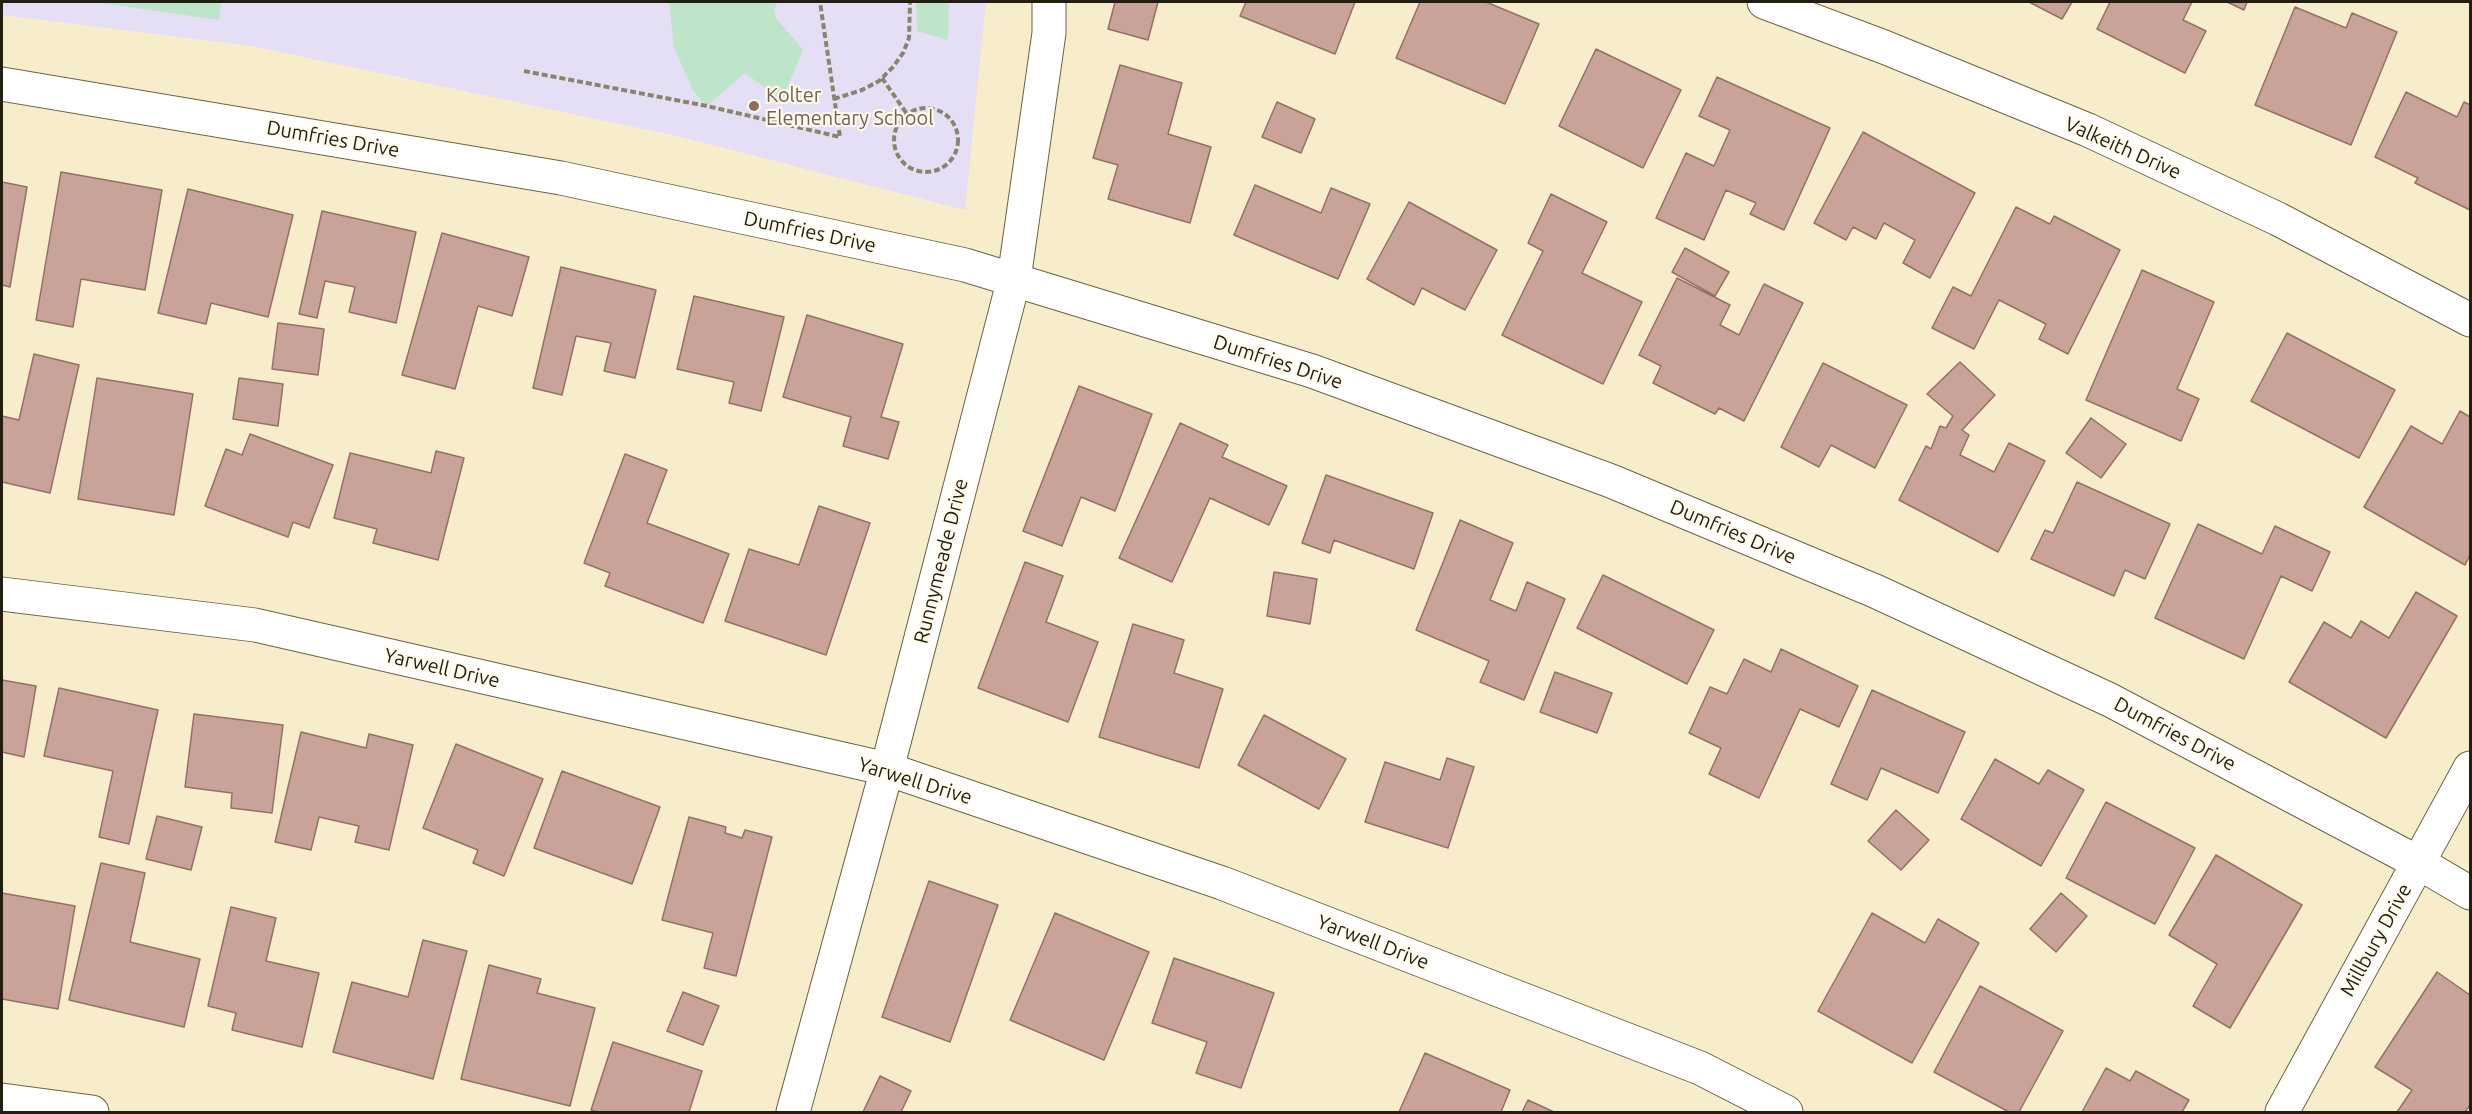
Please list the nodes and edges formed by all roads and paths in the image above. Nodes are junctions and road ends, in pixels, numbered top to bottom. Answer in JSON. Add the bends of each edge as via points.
{"nodes":[{"id":1,"x":820,"y":2,"type":"edge"},
{"id":2,"x":910,"y":2,"type":"edge"},
{"id":3,"x":1049,"y":2,"type":"edge"},
{"id":4,"x":1764,"y":2,"type":"edge"},
{"id":5,"x":524,"y":71,"type":"dead end"},
{"id":6,"x":882,"y":78,"type":"junction"},
{"id":7,"x":2,"y":84,"type":"edge"},
{"id":8,"x":834,"y":99,"type":"junction"},
{"id":9,"x":907,"y":114,"type":"junction"},
{"id":10,"x":1014,"y":279,"type":"junction"},
{"id":11,"x":2470,"y":320,"type":"edge"},
{"id":12,"x":2,"y":594,"type":"edge"},
{"id":13,"x":2470,"y":768,"type":"edge"},
{"id":14,"x":887,"y":769,"type":"junction"},
{"id":15,"x":2419,"y":863,"type":"junction"},
{"id":16,"x":2470,"y":893,"type":"edge"},
{"id":17,"x":2,"y":1100,"type":"edge"},
{"id":18,"x":92,"y":1113,"type":"edge"},
{"id":19,"x":792,"y":1113,"type":"edge"},
{"id":20,"x":1786,"y":1113,"type":"edge"},
{"id":21,"x":2282,"y":1113,"type":"edge"}],
"edges":[{"from":1,"to":8,"type":"path"},
{"from":2,"to":6,"type":"path","via":[[909,38],[903,53]]},
{"from":3,"to":10,"type":"street","name":"Runnymeade Drive","via":[[1049,33]]},
{"from":4,"to":11,"type":"street","name":"Valkeith Drive","via":[[2088,130],[2278,219]]},
{"from":5,"to":8,"type":"path","via":[[707,106],[840,137]]},
{"from":6,"to":8,"type":"path"},
{"from":6,"to":9,"type":"path"},
{"from":7,"to":10,"type":"street","name":"Dumfries Drive","via":[[561,177]]},
{"from":9,"to":9,"type":"path","via":[[927,108],[946,116],[953,124],[957,146],[947,164],[928,172],[908,167],[901,160],[894,141],[895,130]]},
{"from":10,"to":14,"type":"street","name":"Runnymeade Drive"},
{"from":10,"to":15,"type":"street","name":"Dumfries Drive","via":[[1312,371],[1656,500],[1875,591],[2110,700]]},
{"from":12,"to":14,"type":"street","name":"Yarwell Drive","via":[[255,625]]},
{"from":13,"to":15,"type":"street","name":"Millbury Drive"},
{"from":14,"to":19,"type":"street","name":"Runnymeade Drive"},
{"from":14,"to":20,"type":"street","name":"Yarwell Drive","via":[[1233,888],[1700,1068]]},
{"from":15,"to":16,"type":"street","name":"Dumfries Drive"},
{"from":15,"to":21,"type":"street","name":"Millbury Drive"},
{"from":17,"to":18,"type":"street"}]}
